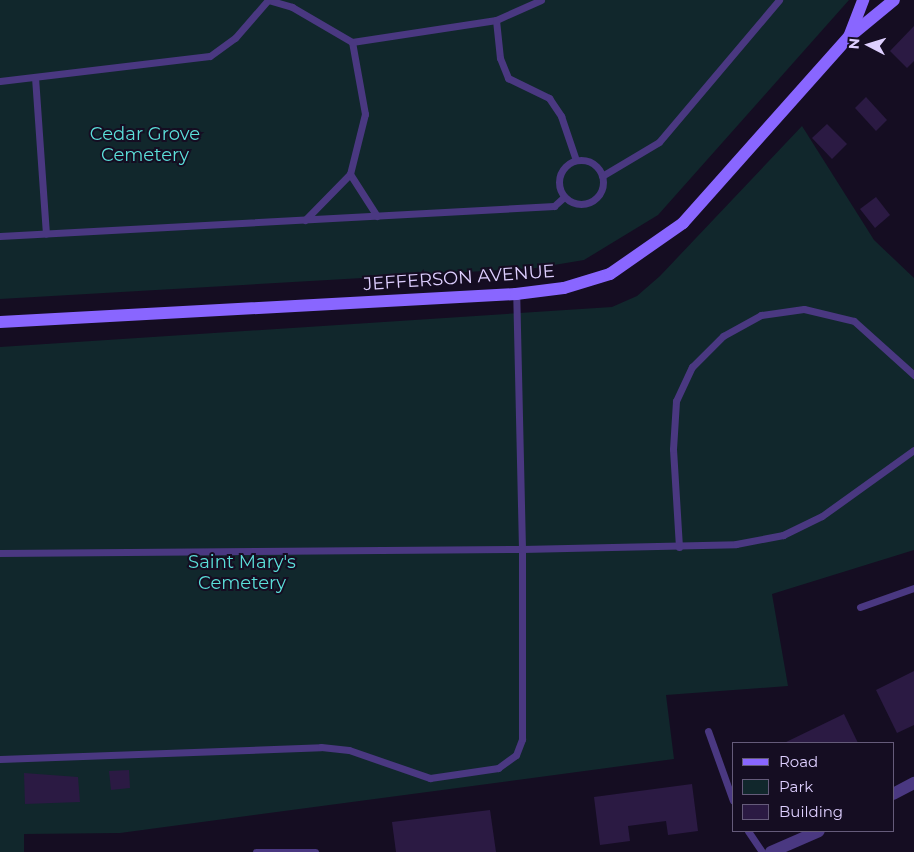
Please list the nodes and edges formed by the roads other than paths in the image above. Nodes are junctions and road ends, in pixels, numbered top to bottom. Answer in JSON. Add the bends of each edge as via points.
{"nodes":[{"id":1,"x":268,"y":0,"type":"edge"},
{"id":2,"x":541,"y":0,"type":"edge"},
{"id":3,"x":779,"y":0,"type":"edge"},
{"id":4,"x":863,"y":0,"type":"edge"},
{"id":5,"x":894,"y":0,"type":"edge"},
{"id":6,"x":496,"y":20,"type":"junction"},
{"id":7,"x":849,"y":37,"type":"junction"},
{"id":8,"x":352,"y":42,"type":"junction"},
{"id":9,"x":35,"y":77,"type":"junction"},
{"id":10,"x":0,"y":81,"type":"edge"},
{"id":11,"x":576,"y":160,"type":"junction"},
{"id":12,"x":350,"y":174,"type":"junction"},
{"id":13,"x":602,"y":176,"type":"junction"},
{"id":14,"x":564,"y":197,"type":"junction"},
{"id":15,"x":377,"y":216,"type":"junction"},
{"id":16,"x":304,"y":220,"type":"junction"},
{"id":17,"x":46,"y":234,"type":"junction"},
{"id":18,"x":0,"y":236,"type":"edge"},
{"id":19,"x":516,"y":294,"type":"junction"},
{"id":20,"x":0,"y":322,"type":"edge"},
{"id":21,"x":914,"y":375,"type":"edge"},
{"id":22,"x":914,"y":450,"type":"edge"},
{"id":23,"x":679,"y":547,"type":"junction"},
{"id":24,"x":522,"y":549,"type":"junction"},
{"id":25,"x":0,"y":553,"type":"edge"},
{"id":26,"x":914,"y":588,"type":"edge"},
{"id":27,"x":860,"y":607,"type":"dead end"},
{"id":28,"x":708,"y":731,"type":"dead end"},
{"id":29,"x":0,"y":759,"type":"edge"},
{"id":30,"x":914,"y":783,"type":"edge"},
{"id":31,"x":894,"y":793,"type":"edge"},
{"id":32,"x":732,"y":798,"type":"edge"},
{"id":33,"x":749,"y":832,"type":"edge"},
{"id":34,"x":818,"y":832,"type":"edge"},
{"id":35,"x":799,"y":847,"type":"edge"},
{"id":36,"x":256,"y":852,"type":"edge"},
{"id":37,"x":315,"y":852,"type":"edge"},
{"id":38,"x":762,"y":852,"type":"edge"},
{"id":39,"x":771,"y":852,"type":"edge"}],
"edges":[{"from":1,"to":8,"type":"lane","via":[[292,7]]},
{"from":1,"to":9,"type":"lane","via":[[235,38],[210,56]]},
{"from":2,"to":6,"type":"lane"},
{"from":3,"to":13,"type":"lane","via":[[659,142]]},
{"from":4,"to":7,"type":"main road","name":"JEFFERSON AVENUE"},
{"from":5,"to":7,"type":"main road","name":"JEFFERSON AVENUE"},
{"from":6,"to":8,"type":"lane"},
{"from":6,"to":11,"type":"lane","via":[[500,58],[508,78],[549,98],[562,116]]},
{"from":7,"to":19,"type":"main road","name":"JEFFERSON AVENUE","via":[[689,216],[650,250],[610,274],[564,288]]},
{"from":8,"to":12,"type":"lane","via":[[365,114]]},
{"from":9,"to":10,"type":"lane"},
{"from":9,"to":17,"type":"lane"},
{"from":11,"to":13,"type":"lane","via":[[590,162]]},
{"from":11,"to":14,"type":"lane","via":[[560,175]]},
{"from":12,"to":15,"type":"lane"},
{"from":12,"to":16,"type":"lane"},
{"from":13,"to":14,"type":"lane","via":[[601,193],[590,203],[576,204]]},
{"from":14,"to":15,"type":"lane","via":[[554,206]]},
{"from":15,"to":16,"type":"lane"},
{"from":16,"to":17,"type":"lane"},
{"from":17,"to":18,"type":"lane"},
{"from":19,"to":20,"type":"main road","name":"JEFFERSON AVENUE"},
{"from":19,"to":24,"type":"lane"},
{"from":21,"to":23,"type":"lane","via":[[854,321],[804,309],[761,315],[723,336],[692,367],[676,401],[673,449]]},
{"from":22,"to":23,"type":"lane","via":[[822,516],[783,535],[736,544]]},
{"from":23,"to":24,"type":"lane"},
{"from":24,"to":25,"type":"lane"},
{"from":24,"to":29,"type":"lane","via":[[522,739],[516,755],[498,768],[430,778],[349,750],[321,747]]},
{"from":26,"to":27,"type":"lane"},
{"from":28,"to":32,"type":"lane"},
{"from":30,"to":31,"type":"street"},
{"from":33,"to":38,"type":"lane"},
{"from":34,"to":35,"type":"street"},
{"from":35,"to":39,"type":"street"},
{"from":36,"to":37,"type":"lane"}]}
